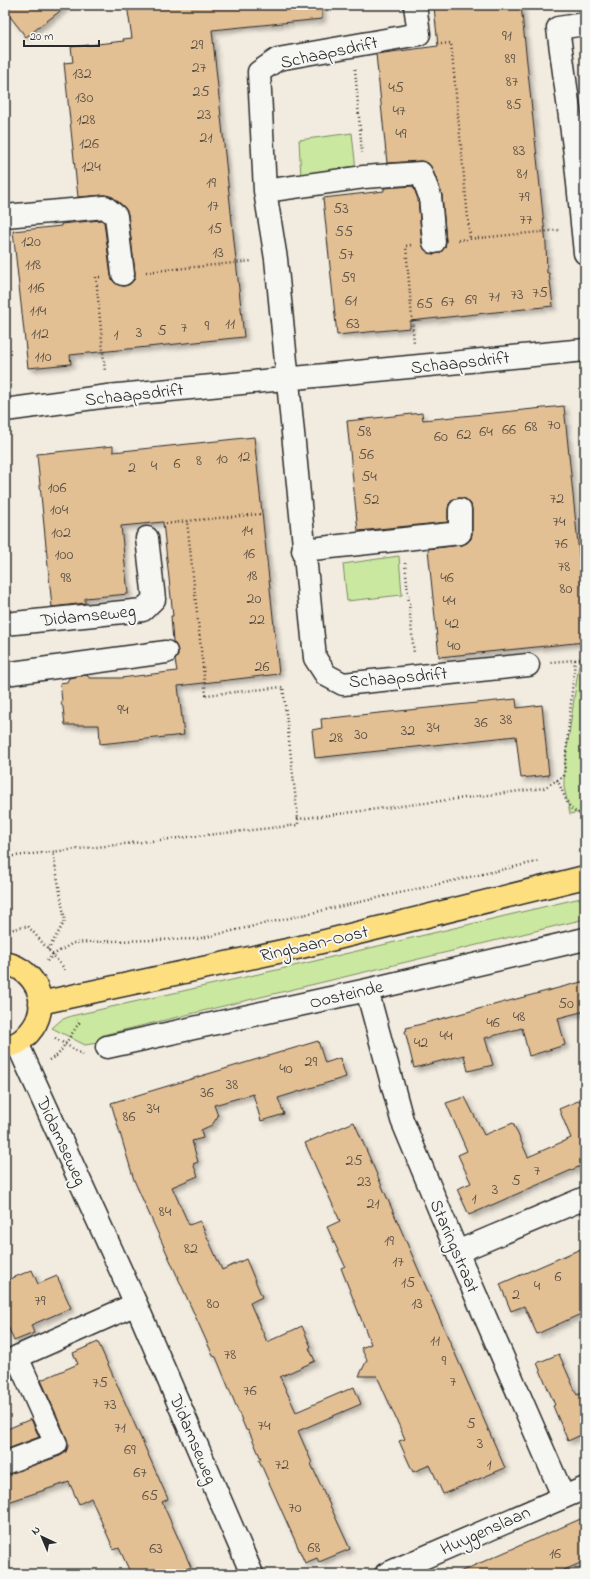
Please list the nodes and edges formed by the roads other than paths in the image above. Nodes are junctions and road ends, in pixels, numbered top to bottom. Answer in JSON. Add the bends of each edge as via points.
{"nodes":[{"id":1,"x":415,"y":5,"type":"edge"},
{"id":2,"x":585,"y":24,"type":"edge"},
{"id":3,"x":580,"y":154,"type":"edge"},
{"id":4,"x":265,"y":191,"type":"junction"},
{"id":5,"x":5,"y":216,"type":"edge"},
{"id":6,"x":434,"y":242,"type":"road end"},
{"id":7,"x":585,"y":253,"type":"edge"},
{"id":8,"x":123,"y":274,"type":"road end"},
{"id":9,"x":585,"y":350,"type":"edge"},
{"id":10,"x":287,"y":379,"type":"junction"},
{"id":11,"x":5,"y":410,"type":"edge"},
{"id":12,"x":460,"y":510,"type":"dead end"},
{"id":13,"x":147,"y":538,"type":"dead end"},
{"id":14,"x":303,"y":550,"type":"junction"},
{"id":15,"x":5,"y":624,"type":"edge"},
{"id":16,"x":166,"y":652,"type":"dead end"},
{"id":17,"x":528,"y":665,"type":"road end"},
{"id":18,"x":5,"y":674,"type":"edge"},
{"id":19,"x":585,"y":877,"type":"edge"},
{"id":20,"x":585,"y":939,"type":"edge"},
{"id":21,"x":5,"y":963,"type":"edge"},
{"id":22,"x":367,"y":990,"type":"junction"},
{"id":23,"x":40,"y":1002,"type":"junction"},
{"id":24,"x":11,"y":1045,"type":"edge"},
{"id":25,"x":107,"y":1047,"type":"road end"},
{"id":26,"x":585,"y":1198,"type":"edge"},
{"id":27,"x":457,"y":1252,"type":"junction"},
{"id":28,"x":136,"y":1304,"type":"junction"},
{"id":29,"x":5,"y":1463,"type":"edge"},
{"id":30,"x":585,"y":1488,"type":"edge"},
{"id":31,"x":563,"y":1496,"type":"junction"},
{"id":32,"x":252,"y":1574,"type":"edge"},
{"id":33,"x":386,"y":1574,"type":"edge"}],
"edges":[{"from":1,"to":4,"type":"street","name":"Schaapsdrift","via":[[419,34],[278,59],[259,72]]},
{"from":2,"to":3,"type":"street","via":[[558,28]]},
{"from":3,"to":7,"type":"street"},
{"from":4,"to":6,"type":"street","via":[[364,176],[421,173],[430,196]]},
{"from":4,"to":10,"type":"street","name":"Schaapsdrift","via":[[276,259]]},
{"from":5,"to":8,"type":"street","via":[[105,207],[116,216]]},
{"from":9,"to":10,"type":"street","name":"Schaapsdrift"},
{"from":10,"to":11,"type":"street","name":"Schaapsdrift","via":[[108,396]]},
{"from":10,"to":14,"type":"street","name":"Schaapsdrift"},
{"from":12,"to":14,"type":"street","via":[[460,533]]},
{"from":13,"to":15,"type":"street","name":"Didamseweg","via":[[154,599],[143,610]]},
{"from":14,"to":17,"type":"street","name":"Schaapsdrift","via":[[315,658],[326,675],[343,684]]},
{"from":16,"to":18,"type":"street"},
{"from":19,"to":23,"type":"main road","name":"Ringbaan-Oost","via":[[301,947]]},
{"from":20,"to":22,"type":"street","name":"Oosteinde"},
{"from":21,"to":23,"type":"main road","via":[[22,968],[33,979]]},
{"from":22,"to":25,"type":"street","name":"Oosteinde"},
{"from":22,"to":27,"type":"street","name":"Staringstraat","via":[[402,1120]]},
{"from":23,"to":24,"type":"main road","via":[[35,1026]]},
{"from":24,"to":28,"type":"street","name":"Didamseweg"},
{"from":26,"to":27,"type":"street"},
{"from":27,"to":31,"type":"street","name":"Staringstraat"},
{"from":28,"to":29,"type":"street","via":[[17,1357],[56,1444]]},
{"from":28,"to":32,"type":"street","name":"Didamseweg"},
{"from":30,"to":31,"type":"street","name":"Huygenslaan"},
{"from":31,"to":33,"type":"street","name":"Huygenslaan"}]}
